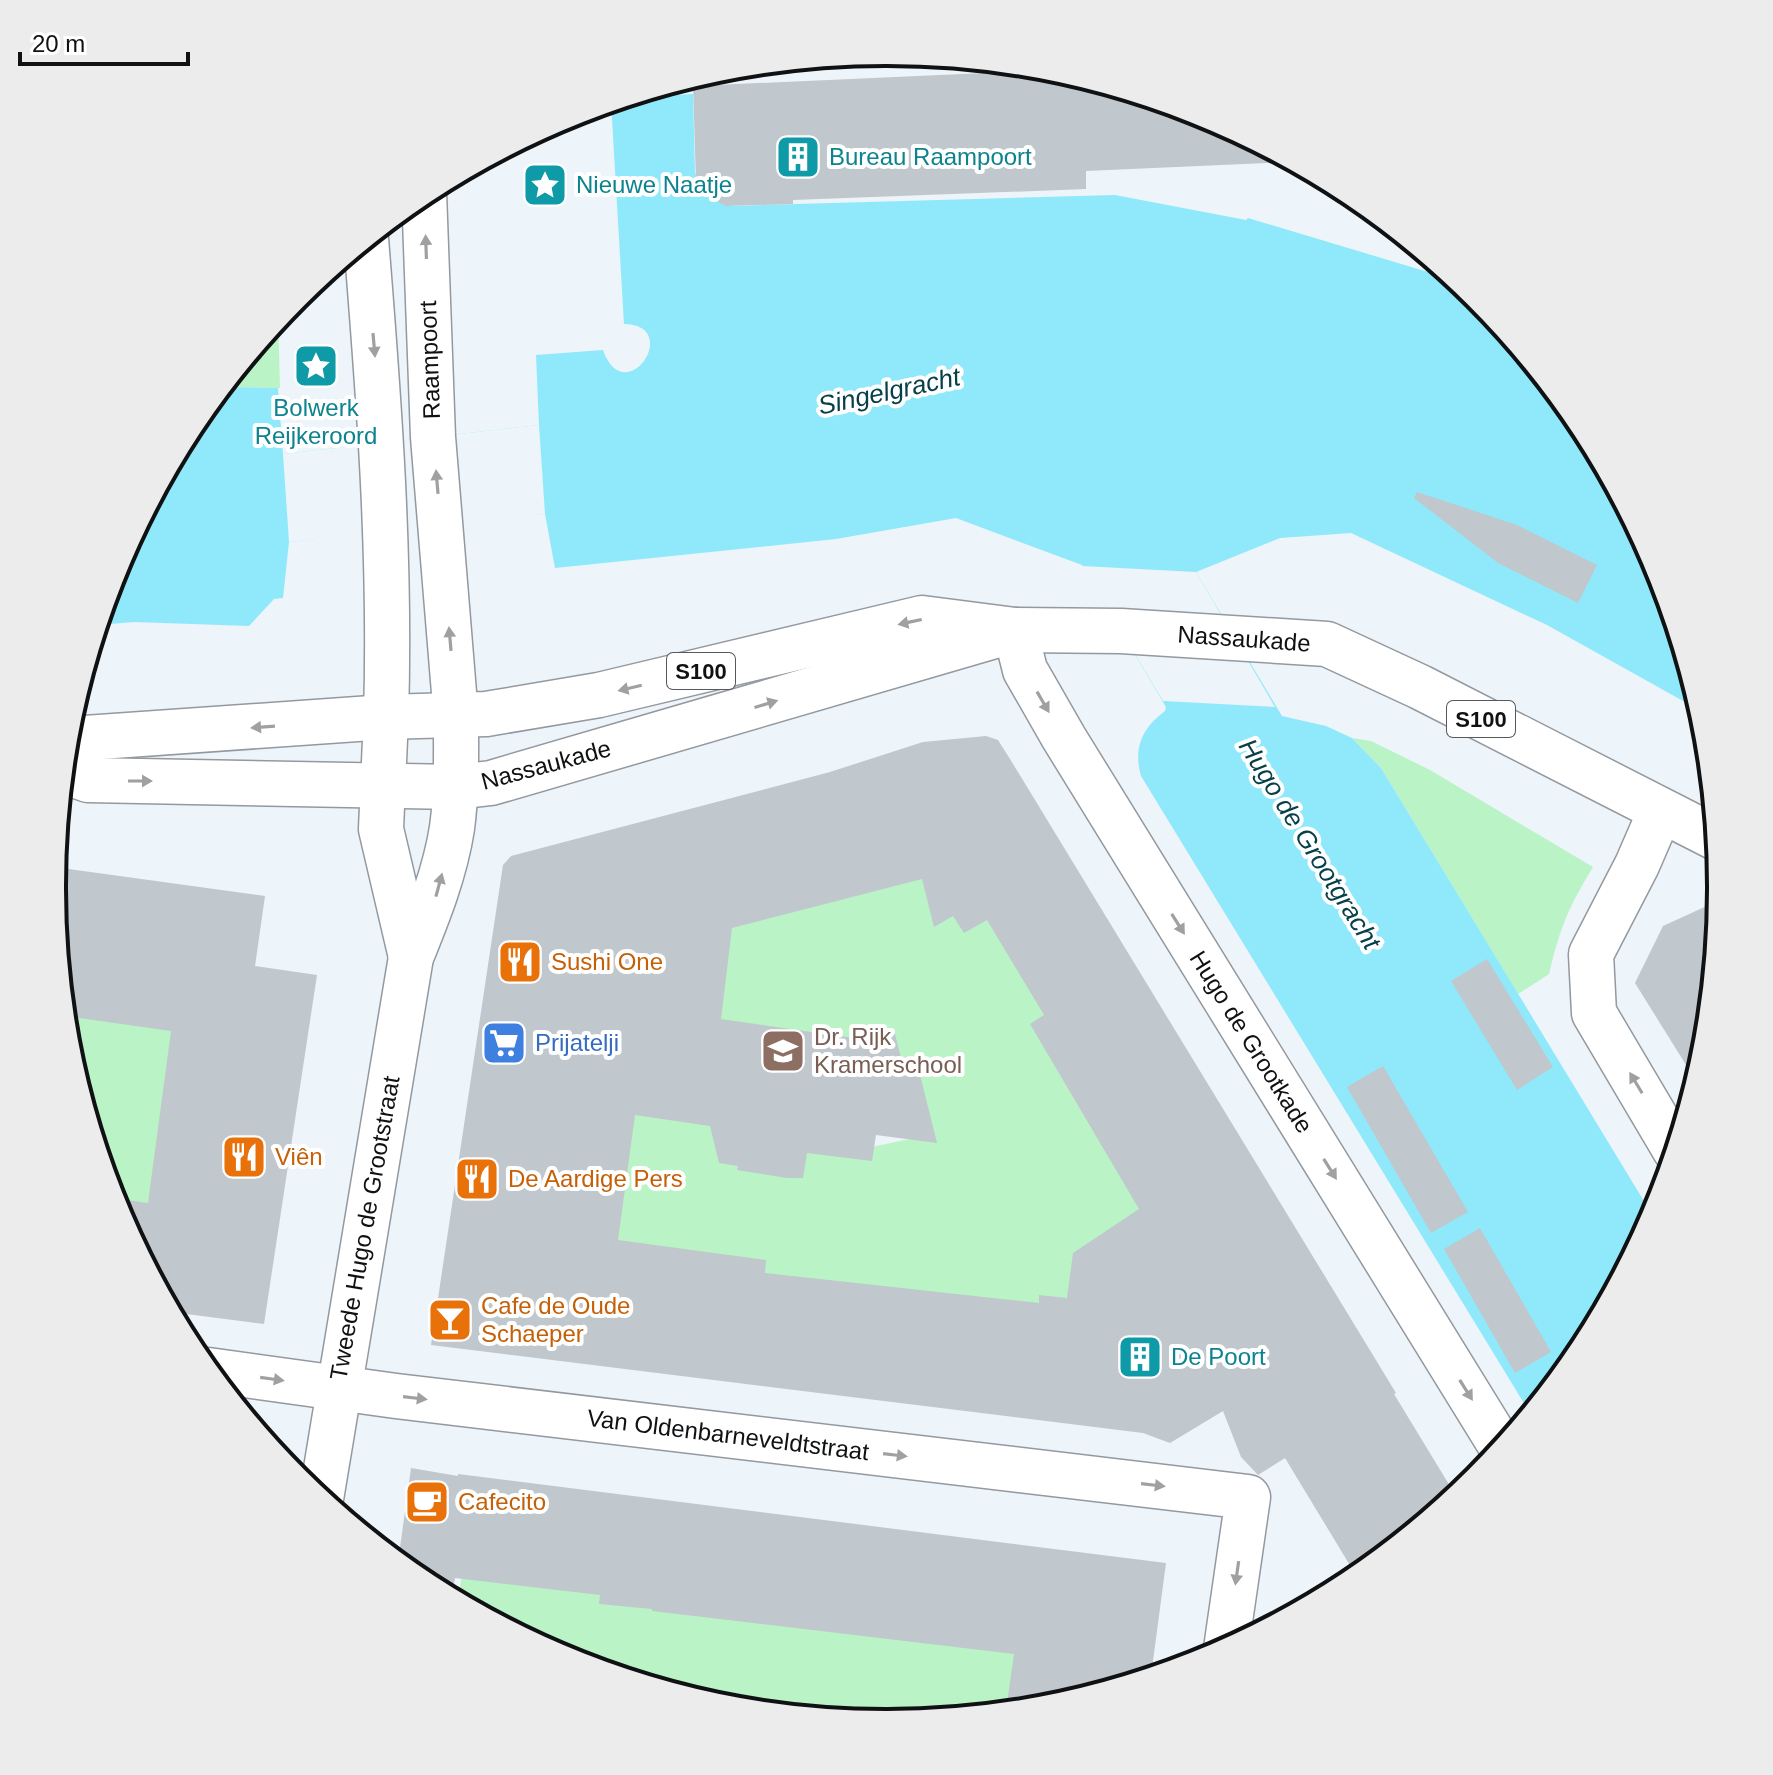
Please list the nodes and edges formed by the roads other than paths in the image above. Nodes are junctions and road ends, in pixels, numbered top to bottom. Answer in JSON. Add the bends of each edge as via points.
{"nodes":[{"id":1,"x":425,"y":209,"type":"edge"},
{"id":2,"x":367,"y":253,"type":"edge"},
{"id":3,"x":441,"y":527,"type":"joint"},
{"id":4,"x":1015,"y":630,"type":"junction"},
{"id":5,"x":386,"y":717,"type":"junction"},
{"id":6,"x":456,"y":717,"type":"junction"},
{"id":7,"x":80,"y":740,"type":"edge"},
{"id":8,"x":74,"y":775,"type":"edge"},
{"id":9,"x":383,"y":785,"type":"junction"},
{"id":10,"x":456,"y":787,"type":"junction"},
{"id":11,"x":1660,"y":812,"type":"junction"},
{"id":12,"x":1705,"y":833,"type":"edge"},
{"id":13,"x":411,"y":957,"type":"junction"},
{"id":14,"x":1668,"y":1137,"type":"edge"},
{"id":15,"x":225,"y":1372,"type":"edge"},
{"id":16,"x":337,"y":1388,"type":"junction"},
{"id":17,"x":1495,"y":1437,"type":"edge"},
{"id":18,"x":323,"y":1484,"type":"edge"},
{"id":19,"x":1228,"y":1634,"type":"edge"}],
"edges":[{"from":3,"to":1,"type":"main road","name":"Raampoort","one_way":true},
{"from":2,"to":5,"type":"main road","name":"Tweede Hugo de Grootstraat","one_way":true,"via":[[382,443]]},
{"from":6,"to":3,"type":"main road","name":"Tweede Hugo de Grootstraat","one_way":true},
{"from":4,"to":6,"type":"main road","name":"Nassaukade","number":"S100","one_way":true,"via":[[922,618],[569,702]]},
{"from":10,"to":4,"type":"main road","name":"Nassaukade","number":"S100","one_way":true,"via":[[491,783]]},
{"from":4,"to":11,"type":"main road","name":"Nassaukade","number":"S100","via":[[1327,644]]},
{"from":4,"to":17,"type":"main road","name":"Hugo de Grootkade","one_way":true,"via":[[1025,670],[1064,738]]},
{"from":5,"to":6,"type":"main road","name":"Nassaukade","number":"S100"},
{"from":5,"to":7,"type":"main road","name":"Nassaukade","number":"S100","one_way":true},
{"from":5,"to":9,"type":"main road","name":"Tweede Hugo de Grootstraat"},
{"from":6,"to":10,"type":"main road","name":"Tweede Hugo de Grootstraat"},
{"from":8,"to":9,"type":"main road","name":"Nassaukade","number":"S100","one_way":true,"via":[[88,780]]},
{"from":9,"to":10,"type":"main road","name":"Nassaukade","number":"S100"},
{"from":9,"to":13,"type":"main road","name":"Tweede Hugo de Grootstraat","via":[[381,829]]},
{"from":13,"to":10,"type":"main road","name":"Tweede Hugo de Grootstraat","one_way":true,"via":[[436,896]]},
{"from":11,"to":12,"type":"main road","name":"Nassaukade","number":"S100"},
{"from":14,"to":11,"type":"main road","one_way":true,"via":[[1594,1013],[1591,954]]},
{"from":13,"to":16,"type":"main road","name":"Tweede Hugo de Grootstraat"},
{"from":15,"to":16,"type":"main road","name":"Van Oldenbarneveldtstraat","one_way":true},
{"from":16,"to":18,"type":"main road","name":"Tweede Hugo de Grootstraat"},
{"from":16,"to":19,"type":"main road","name":"Van Oldenbarneveldtstraat","one_way":true,"via":[[1248,1497]]}]}
